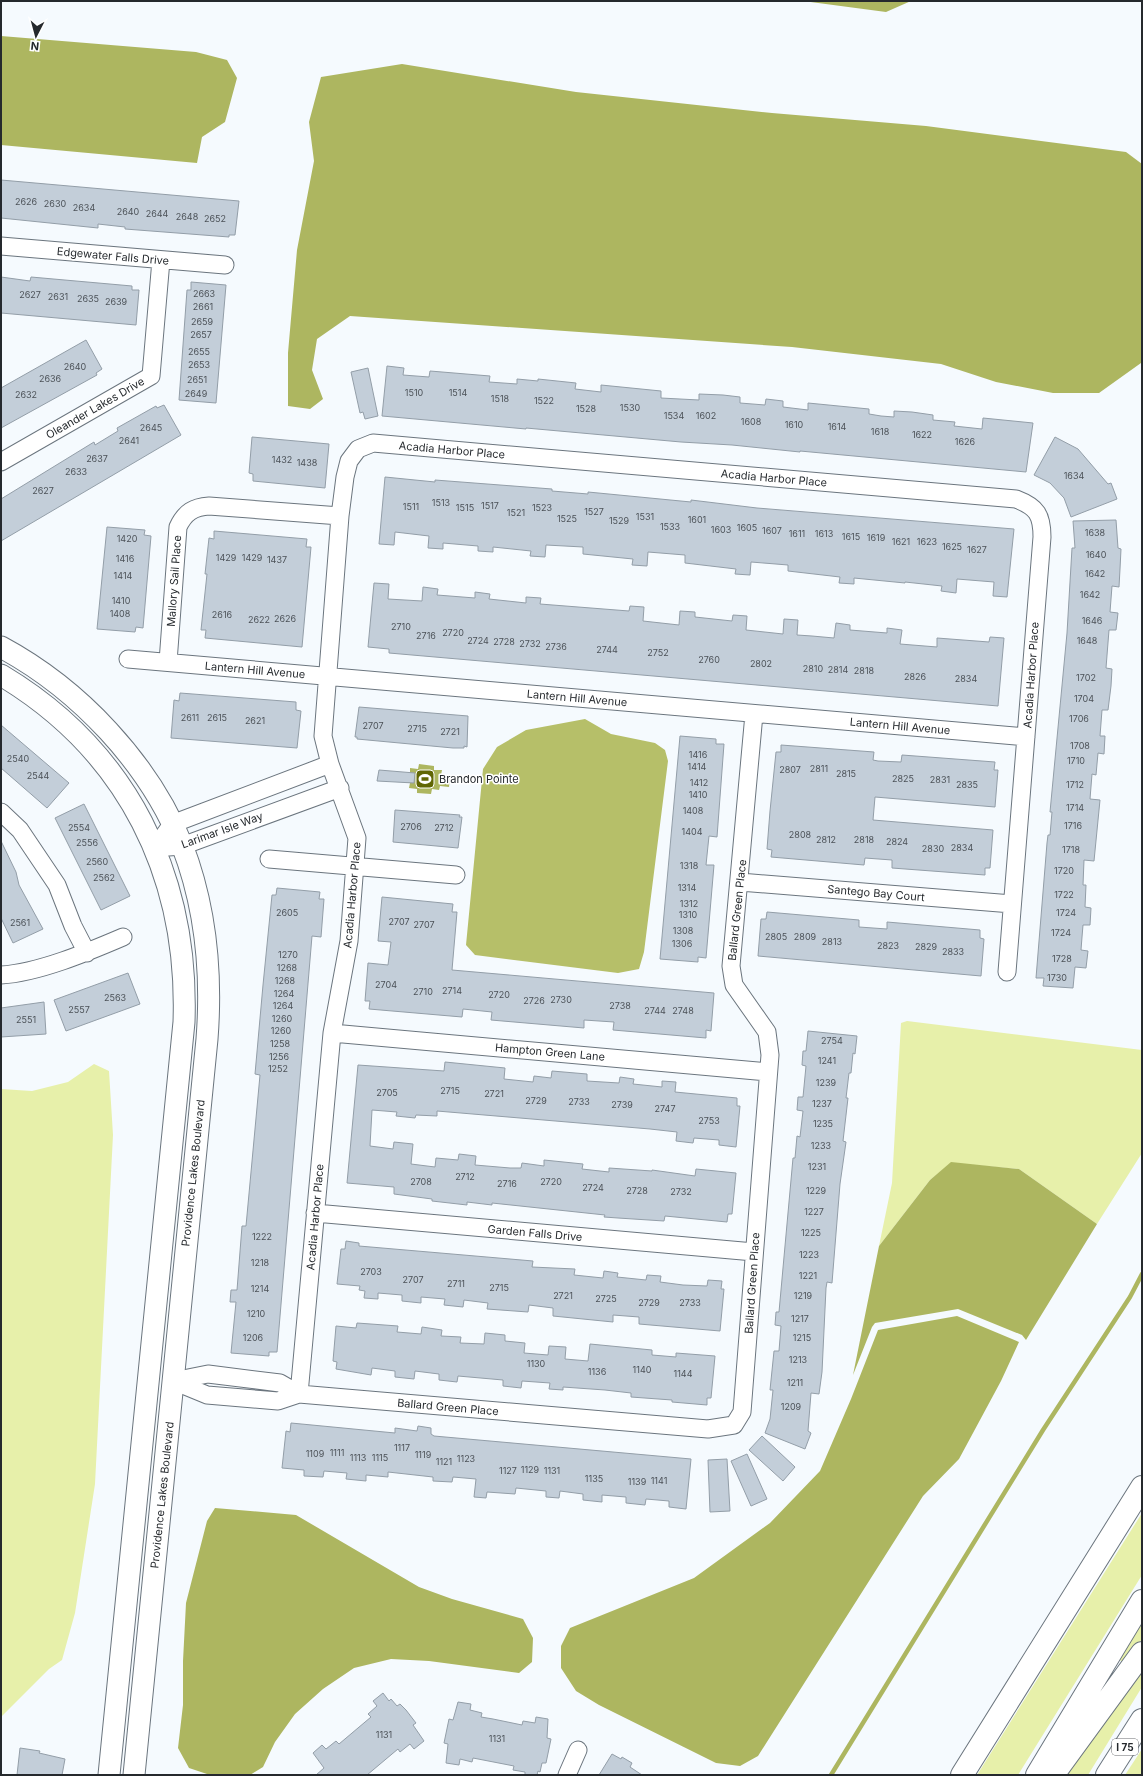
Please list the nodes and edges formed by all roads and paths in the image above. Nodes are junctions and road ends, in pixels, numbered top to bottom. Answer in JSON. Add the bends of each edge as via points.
{"nodes":[{"id":1,"x":1,"y":246,"type":"edge"},
{"id":2,"x":161,"y":260,"type":"junction"},
{"id":3,"x":225,"y":265,"type":"dead end"},
{"id":4,"x":1,"y":462,"type":"edge"},
{"id":5,"x":340,"y":516,"type":"junction"},
{"id":6,"x":1,"y":647,"type":"edge"},
{"id":7,"x":128,"y":659,"type":"dead end"},
{"id":8,"x":168,"y":662,"type":"junction"},
{"id":9,"x":1,"y":675,"type":"edge"},
{"id":10,"x":327,"y":676,"type":"junction"},
{"id":11,"x":754,"y":714,"type":"junction"},
{"id":12,"x":1026,"y":737,"type":"junction"},
{"id":13,"x":330,"y":764,"type":"junction"},
{"id":14,"x":284,"y":782,"type":"junction"},
{"id":15,"x":340,"y":788,"type":"junction"},
{"id":16,"x":293,"y":804,"type":"junction"},
{"id":17,"x":1,"y":812,"type":"edge"},
{"id":18,"x":172,"y":824,"type":"junction"},
{"id":19,"x":182,"y":846,"type":"junction"},
{"id":20,"x":155,"y":848,"type":"junction"},
{"id":21,"x":269,"y":859,"type":"dead end"},
{"id":22,"x":356,"y":866,"type":"junction"},
{"id":23,"x":456,"y":875,"type":"dead end"},
{"id":24,"x":740,"y":882,"type":"junction"},
{"id":25,"x":1012,"y":904,"type":"junction"},
{"id":26,"x":123,"y":937,"type":"dead end"},
{"id":27,"x":87,"y":953,"type":"junction"},
{"id":28,"x":1007,"y":972,"type":"dead end"},
{"id":29,"x":1,"y":975,"type":"edge"},
{"id":30,"x":332,"y":1033,"type":"junction"},
{"id":31,"x":768,"y":1072,"type":"junction"},
{"id":32,"x":315,"y":1213,"type":"junction"},
{"id":33,"x":754,"y":1252,"type":"junction"},
{"id":34,"x":149,"y":1379,"type":"junction"},
{"id":35,"x":173,"y":1381,"type":"junction"},
{"id":36,"x":299,"y":1394,"type":"junction"},
{"id":37,"x":1142,"y":1488,"type":"edge"},
{"id":38,"x":1142,"y":1601,"type":"edge"},
{"id":39,"x":1142,"y":1653,"type":"edge"},
{"id":40,"x":1142,"y":1720,"type":"edge"},
{"id":41,"x":578,"y":1750,"type":"dead end"},
{"id":42,"x":109,"y":1775,"type":"edge"},
{"id":43,"x":134,"y":1775,"type":"edge"},
{"id":44,"x":568,"y":1775,"type":"edge"},
{"id":45,"x":962,"y":1775,"type":"edge"},
{"id":46,"x":1037,"y":1775,"type":"edge"},
{"id":47,"x":1052,"y":1775,"type":"edge"},
{"id":48,"x":1107,"y":1775,"type":"edge"}],
"edges":[{"from":1,"to":2,"type":"street","name":"Edgewater Falls Drive"},
{"from":2,"to":3,"type":"street","name":"Edgewater Falls Drive"},
{"from":2,"to":4,"type":"street","name":"Oleander Lakes Drive","via":[[151,376]]},
{"from":5,"to":8,"type":"street","name":"Mallory Sail Place","via":[[209,506],[197,507],[187,512],[178,527]]},
{"from":5,"to":10,"type":"street","name":"Acadia Harbor Place"},
{"from":5,"to":12,"type":"street","name":"Acadia Harbor Place","via":[[350,460],[358,449],[373,443],[1016,499],[1028,503],[1037,512],[1042,524]]},
{"from":6,"to":18,"type":"street","name":"Providence Lakes Boulevard","via":[[34,666],[60,686],[106,728],[141,773]]},
{"from":7,"to":8,"type":"street","name":"Lantern Hill Avenue"},
{"from":8,"to":10,"type":"street","name":"Lantern Hill Avenue"},
{"from":9,"to":20,"type":"street","via":[[62,718],[88,744],[121,786],[137,811]]},
{"from":10,"to":11,"type":"street","name":"Lantern Hill Avenue"},
{"from":10,"to":13,"type":"street","name":"Acadia Harbor Place","via":[[323,736]]},
{"from":11,"to":12,"type":"street","name":"Lantern Hill Avenue"},
{"from":11,"to":24,"type":"street","name":"Ballard Green Place"},
{"from":12,"to":25,"type":"street","name":"Acadia Harbor Place"},
{"from":13,"to":14,"type":"street"},
{"from":13,"to":15,"type":"street","name":"Acadia Harbor Place"},
{"from":14,"to":16,"type":"street"},
{"from":14,"to":18,"type":"street"},
{"from":15,"to":16,"type":"street","name":"Larimar Isle Way"},
{"from":15,"to":22,"type":"street","name":"Acadia Harbor Place","via":[[357,838]]},
{"from":16,"to":19,"type":"street","name":"Larimar Isle Way"},
{"from":17,"to":27,"type":"street","via":[[20,830],[57,885]]},
{"from":18,"to":19,"type":"street","name":"Providence Lakes Boulevard"},
{"from":18,"to":20,"type":"street","name":"Larimar Isle Way"},
{"from":19,"to":20,"type":"street","name":"Larimar Isle Way"},
{"from":19,"to":35,"type":"street","name":"Providence Lakes Boulevard","via":[[201,912],[208,959],[209,993],[207,1039]]},
{"from":20,"to":34,"type":"street","via":[[176,912],[183,954],[185,994],[183,1037]]},
{"from":21,"to":22,"type":"street"},
{"from":22,"to":23,"type":"street"},
{"from":22,"to":30,"type":"street","name":"Acadia Harbor Place","via":[[349,941]]},
{"from":24,"to":25,"type":"street","name":"Santego Bay Court"},
{"from":24,"to":31,"type":"street","name":"Ballard Green Place","via":[[731,966],[734,985],[767,1032],[770,1056]]},
{"from":25,"to":28,"type":"street","name":"Acadia Harbor Place"},
{"from":26,"to":27,"type":"street"},
{"from":27,"to":29,"type":"street"},
{"from":30,"to":31,"type":"street","name":"Hampton Green Lane"},
{"from":30,"to":32,"type":"street","name":"Acadia Harbor Place"},
{"from":31,"to":33,"type":"street","name":"Ballard Green Place"},
{"from":32,"to":33,"type":"street","name":"Garden Falls Drive"},
{"from":32,"to":36,"type":"street","name":"Acadia Harbor Place"},
{"from":33,"to":36,"type":"street","name":"Ballard Green Place","via":[[742,1412],[734,1425],[708,1429]]},
{"from":34,"to":35,"type":"street"},
{"from":34,"to":42,"type":"street"},
{"from":35,"to":36,"type":"street","via":[[208,1374],[280,1383]]},
{"from":35,"to":43,"type":"street","name":"Providence Lakes Boulevard"},
{"from":37,"to":45,"type":"highway"},
{"from":38,"to":46,"type":"highway"},
{"from":39,"to":47,"type":"highway"},
{"from":40,"to":48,"type":"highway","number":"I 75"},
{"from":41,"to":44,"type":"street"}]}
